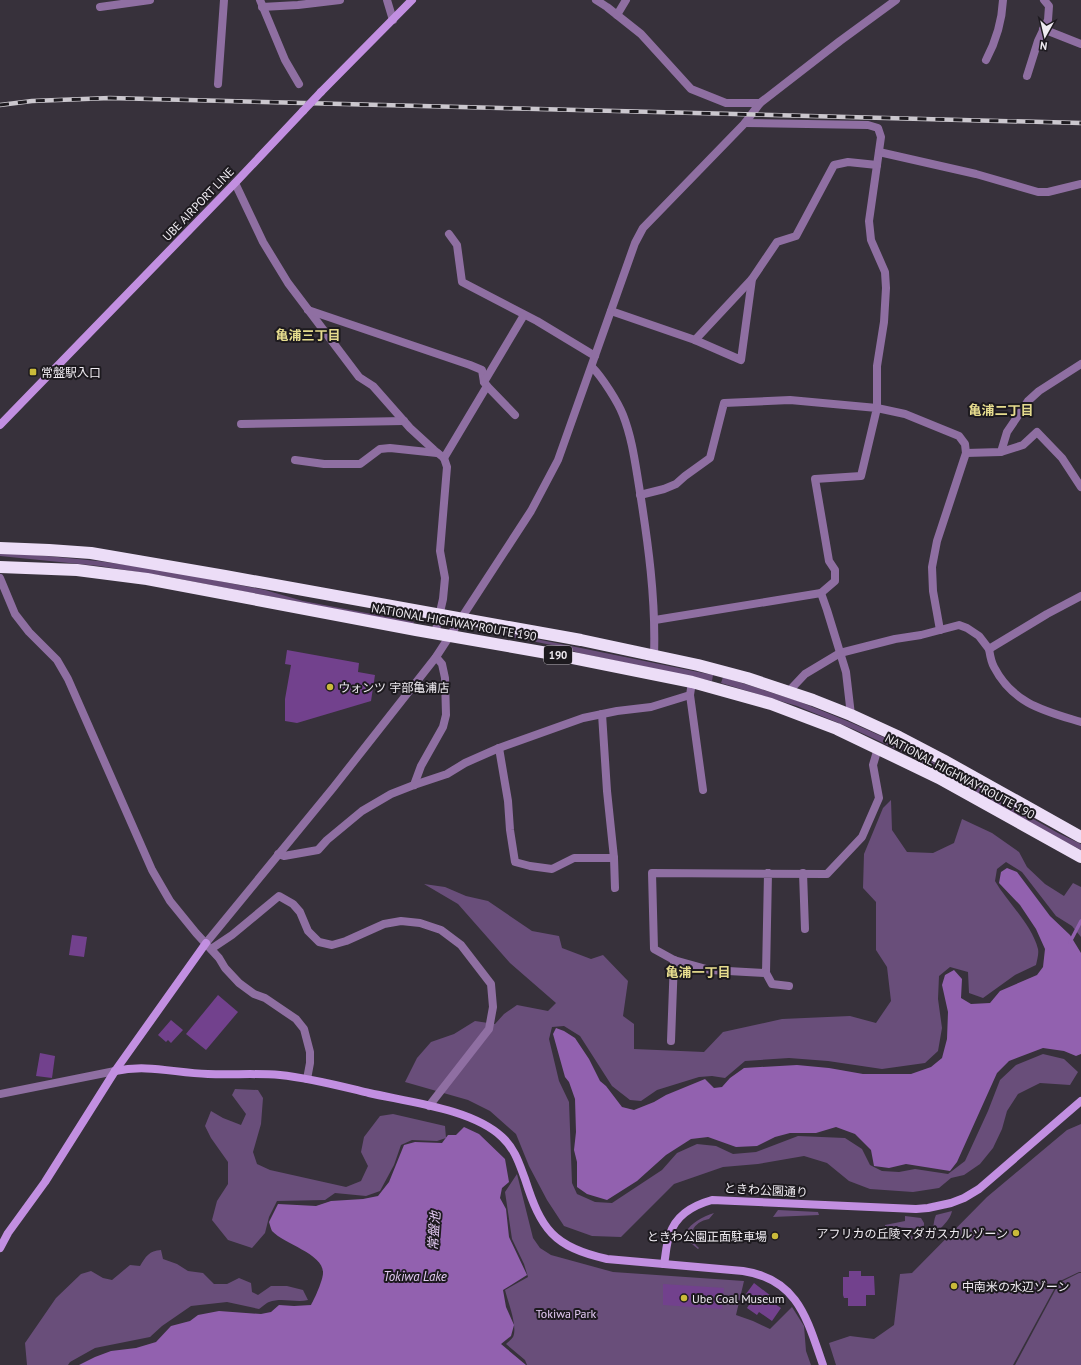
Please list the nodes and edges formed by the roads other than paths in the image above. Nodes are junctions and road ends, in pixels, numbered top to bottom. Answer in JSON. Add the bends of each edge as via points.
{"nodes":[{"id":1,"x":150,"y":0,"type":"edge"},
{"id":2,"x":224,"y":0,"type":"edge"},
{"id":3,"x":340,"y":0,"type":"edge"},
{"id":4,"x":387,"y":0,"type":"edge"},
{"id":5,"x":412,"y":0,"type":"edge"},
{"id":6,"x":596,"y":0,"type":"edge"},
{"id":7,"x":626,"y":0,"type":"edge"},
{"id":8,"x":1002,"y":0,"type":"edge"},
{"id":9,"x":1044,"y":0,"type":"edge"},
{"id":10,"x":892,"y":1,"type":"edge"},
{"id":11,"x":261,"y":3,"type":"edge"},
{"id":12,"x":105,"y":4,"type":"edge"},
{"id":13,"x":617,"y":15,"type":"junction"},
{"id":14,"x":393,"y":20,"type":"junction"},
{"id":15,"x":1043,"y":29,"type":"junction"},
{"id":16,"x":1081,"y":44,"type":"edge"},
{"id":17,"x":986,"y":60,"type":"dead end"},
{"id":18,"x":1027,"y":76,"type":"dead end"},
{"id":19,"x":218,"y":84,"type":"dead end"},
{"id":20,"x":299,"y":84,"type":"dead end"},
{"id":21,"x":760,"y":103,"type":"junction"},
{"id":22,"x":745,"y":122,"type":"junction"},
{"id":23,"x":879,"y":152,"type":"junction"},
{"id":24,"x":877,"y":165,"type":"junction"},
{"id":25,"x":235,"y":183,"type":"junction"},
{"id":26,"x":1081,"y":184,"type":"edge"},
{"id":27,"x":449,"y":234,"type":"dead end"},
{"id":28,"x":752,"y":279,"type":"junction"},
{"id":29,"x":308,"y":310,"type":"junction"},
{"id":30,"x":611,"y":311,"type":"junction"},
{"id":31,"x":524,"y":315,"type":"junction"},
{"id":32,"x":695,"y":340,"type":"junction"},
{"id":33,"x":595,"y":356,"type":"junction"},
{"id":34,"x":1081,"y":364,"type":"edge"},
{"id":35,"x":592,"y":367,"type":"junction"},
{"id":36,"x":485,"y":384,"type":"junction"},
{"id":37,"x":877,"y":408,"type":"junction"},
{"id":38,"x":515,"y":415,"type":"dead end"},
{"id":39,"x":404,"y":421,"type":"junction"},
{"id":40,"x":241,"y":424,"type":"dead end"},
{"id":41,"x":0,"y":425,"type":"edge"},
{"id":42,"x":1001,"y":452,"type":"junction"},
{"id":43,"x":966,"y":453,"type":"junction"},
{"id":44,"x":440,"y":456,"type":"junction"},
{"id":45,"x":295,"y":460,"type":"dead end"},
{"id":46,"x":1081,"y":487,"type":"edge"},
{"id":47,"x":640,"y":495,"type":"junction"},
{"id":48,"x":1,"y":547,"type":"edge"},
{"id":49,"x":0,"y":567,"type":"edge"},
{"id":50,"x":0,"y":578,"type":"edge"},
{"id":51,"x":820,"y":593,"type":"junction"},
{"id":52,"x":1081,"y":596,"type":"edge"},
{"id":53,"x":440,"y":614,"type":"junction"},
{"id":54,"x":460,"y":619,"type":"junction"},
{"id":55,"x":655,"y":620,"type":"junction"},
{"id":56,"x":940,"y":630,"type":"junction"},
{"id":57,"x":435,"y":634,"type":"junction"},
{"id":58,"x":450,"y":636,"type":"junction"},
{"id":59,"x":989,"y":649,"type":"junction"},
{"id":60,"x":840,"y":653,"type":"junction"},
{"id":61,"x":654,"y":656,"type":"junction"},
{"id":62,"x":436,"y":657,"type":"junction"},
{"id":63,"x":692,"y":682,"type":"junction"},
{"id":64,"x":789,"y":691,"type":"junction"},
{"id":65,"x":690,"y":695,"type":"junction"},
{"id":66,"x":602,"y":714,"type":"junction"},
{"id":67,"x":851,"y":715,"type":"junction"},
{"id":68,"x":1081,"y":722,"type":"edge"},
{"id":69,"x":499,"y":748,"type":"junction"},
{"id":70,"x":878,"y":748,"type":"junction"},
{"id":71,"x":414,"y":785,"type":"junction"},
{"id":72,"x":703,"y":790,"type":"dead end"},
{"id":73,"x":1081,"y":837,"type":"edge"},
{"id":74,"x":278,"y":854,"type":"junction"},
{"id":75,"x":1081,"y":857,"type":"edge"},
{"id":76,"x":614,"y":858,"type":"junction"},
{"id":77,"x":768,"y":873,"type":"junction"},
{"id":78,"x":803,"y":873,"type":"junction"},
{"id":79,"x":615,"y":888,"type":"dead end"},
{"id":80,"x":804,"y":929,"type":"dead end"},
{"id":81,"x":208,"y":946,"type":"junction"},
{"id":82,"x":674,"y":960,"type":"junction"},
{"id":83,"x":766,"y":972,"type":"junction"},
{"id":84,"x":789,"y":986,"type":"dead end"},
{"id":85,"x":671,"y":1041,"type":"dead end"},
{"id":86,"x":115,"y":1071,"type":"junction"},
{"id":87,"x":307,"y":1079,"type":"junction"},
{"id":88,"x":0,"y":1094,"type":"edge"},
{"id":89,"x":1081,"y":1101,"type":"edge"},
{"id":90,"x":429,"y":1106,"type":"junction"},
{"id":91,"x":0,"y":1248,"type":"edge"},
{"id":92,"x":664,"y":1264,"type":"junction"},
{"id":93,"x":823,"y":1365,"type":"edge"}],
"edges":[{"from":1,"to":12,"type":"street"},
{"from":2,"to":19,"type":"street"},
{"from":3,"to":11,"type":"street","via":[[298,6]]},
{"from":4,"to":14,"type":"street"},
{"from":5,"to":14,"type":"street","name":"UBE AIRPORT LINE"},
{"from":6,"to":13,"type":"street"},
{"from":7,"to":13,"type":"street"},
{"from":8,"to":17,"type":"street","via":[[1000,24]]},
{"from":9,"to":15,"type":"street","via":[[1049,6],[1048,20]]},
{"from":10,"to":21,"type":"street"},
{"from":11,"to":20,"type":"street","via":[[284,60]]},
{"from":13,"to":21,"type":"street","via":[[641,34],[690,89],[726,103]]},
{"from":14,"to":25,"type":"street","name":"UBE AIRPORT LINE","bridge":true},
{"from":15,"to":16,"type":"street"},
{"from":15,"to":18,"type":"street"},
{"from":21,"to":22,"type":"street"},
{"from":22,"to":23,"type":"street","via":[[868,125],[878,128],[881,137]]},
{"from":22,"to":30,"type":"street","via":[[643,228],[635,243]]},
{"from":23,"to":24,"type":"street"},
{"from":23,"to":26,"type":"street","via":[[976,174],[1038,192]]},
{"from":24,"to":28,"type":"street","via":[[848,162],[834,165],[796,236],[778,242]]},
{"from":24,"to":37,"type":"street","via":[[869,221],[871,240],[885,272],[886,288],[877,366]]},
{"from":25,"to":29,"type":"street","via":[[263,242]]},
{"from":25,"to":41,"type":"street","name":"UBE AIRPORT LINE"},
{"from":27,"to":31,"type":"street","via":[[457,245],[462,282]]},
{"from":28,"to":32,"type":"street"},
{"from":28,"to":32,"type":"street","via":[[741,360]]},
{"from":29,"to":36,"type":"street","via":[[482,370]]},
{"from":29,"to":39,"type":"street","via":[[360,377],[373,386]]},
{"from":30,"to":32,"type":"street"},
{"from":30,"to":33,"type":"street"},
{"from":31,"to":33,"type":"street"},
{"from":31,"to":36,"type":"street"},
{"from":33,"to":35,"type":"street"},
{"from":34,"to":42,"type":"street","via":[[1028,401],[1007,432]]},
{"from":35,"to":47,"type":"street","via":[[599,374],[622,414],[631,440]]},
{"from":35,"to":54,"type":"street","via":[[557,463],[531,511]]},
{"from":36,"to":38,"type":"street"},
{"from":36,"to":44,"type":"street"},
{"from":37,"to":43,"type":"street","via":[[905,414],[959,436],[965,444]]},
{"from":37,"to":47,"type":"street","via":[[790,400],[724,403],[710,458],[676,484]]},
{"from":37,"to":51,"type":"street","via":[[861,476],[815,479],[830,561],[835,570],[835,581]]},
{"from":39,"to":40,"type":"street"},
{"from":39,"to":44,"type":"street"},
{"from":42,"to":43,"type":"street"},
{"from":42,"to":46,"type":"street","via":[[1023,445],[1037,432],[1062,458]]},
{"from":43,"to":56,"type":"street","via":[[937,541],[932,567],[933,591]]},
{"from":44,"to":45,"type":"street","via":[[390,448],[380,450],[360,464],[324,464]]},
{"from":44,"to":53,"type":"street","via":[[447,467],[440,551],[445,578]]},
{"from":47,"to":55,"type":"street","via":[[647,535]]},
{"from":48,"to":53,"type":"highway","name":"NATIONAL HIGHWAY ROUTE 190","number":"190","via":[[91,553]]},
{"from":49,"to":57,"type":"highway","name":"NATIONAL HIGHWAY ROUTE 190","number":"190","via":[[110,573]]},
{"from":50,"to":81,"type":"street","via":[[15,614],[57,660],[68,679],[152,870],[170,901]]},
{"from":51,"to":55,"type":"street"},
{"from":51,"to":60,"type":"street"},
{"from":52,"to":59,"type":"street"},
{"from":53,"to":54,"type":"highway","name":"NATIONAL HIGHWAY ROUTE 190","number":"190"},
{"from":53,"to":57,"type":"street"},
{"from":54,"to":58,"type":"street"},
{"from":54,"to":61,"type":"highway","name":"NATIONAL HIGHWAY ROUTE 190","number":"190","via":[[581,640]]},
{"from":55,"to":61,"type":"street"},
{"from":56,"to":59,"type":"street","via":[[959,625],[967,628],[979,636]]},
{"from":56,"to":60,"type":"street"},
{"from":57,"to":58,"type":"highway","name":"NATIONAL HIGHWAY ROUTE 190","number":"190"},
{"from":58,"to":62,"type":"street"},
{"from":58,"to":63,"type":"highway","name":"NATIONAL HIGHWAY ROUTE 190","number":"190"},
{"from":59,"to":68,"type":"street","via":[[993,666],[1005,684],[1023,700],[1046,712]]},
{"from":60,"to":64,"type":"street","via":[[805,674]]},
{"from":60,"to":67,"type":"street","via":[[846,672]]},
{"from":61,"to":64,"type":"highway","name":"NATIONAL HIGHWAY ROUTE 190","number":"190","via":[[698,665]]},
{"from":62,"to":71,"type":"street","via":[[442,664],[445,678],[446,715],[443,727],[421,766]]},
{"from":62,"to":74,"type":"street"},
{"from":63,"to":65,"type":"street"},
{"from":63,"to":70,"type":"highway","name":"NATIONAL HIGHWAY ROUTE 190","number":"190","via":[[771,704]]},
{"from":64,"to":67,"type":"highway","name":"NATIONAL HIGHWAY ROUTE 190","number":"190"},
{"from":65,"to":66,"type":"street","via":[[651,707]]},
{"from":65,"to":72,"type":"street"},
{"from":66,"to":69,"type":"street","via":[[583,718]]},
{"from":66,"to":76,"type":"street"},
{"from":67,"to":73,"type":"highway","name":"NATIONAL HIGHWAY ROUTE 190","number":"190","via":[[943,760]]},
{"from":69,"to":71,"type":"street","via":[[447,774]]},
{"from":69,"to":76,"type":"street","via":[[515,862],[552,869],[574,858]]},
{"from":70,"to":75,"type":"highway","name":"NATIONAL HIGHWAY ROUTE 190","number":"190","via":[[939,778]]},
{"from":70,"to":78,"type":"street","via":[[873,765],[879,798],[862,837],[827,874]]},
{"from":71,"to":74,"type":"street","via":[[391,794],[362,811],[318,850],[284,856]]},
{"from":74,"to":81,"type":"street"},
{"from":76,"to":79,"type":"street"},
{"from":77,"to":78,"type":"street"},
{"from":77,"to":82,"type":"street","via":[[652,873],[654,949]]},
{"from":77,"to":83,"type":"street"},
{"from":78,"to":80,"type":"street"},
{"from":81,"to":86,"type":"street"},
{"from":81,"to":87,"type":"street","via":[[239,984],[296,1019],[304,1029],[310,1052]]},
{"from":81,"to":90,"type":"street","via":[[232,935],[279,896],[293,904],[300,912],[308,930],[319,942],[332,945],[384,924],[401,921],[420,923],[441,930],[462,945],[491,984],[492,1007],[489,1029]]},
{"from":82,"to":83,"type":"street","via":[[710,970]]},
{"from":82,"to":85,"type":"street"},
{"from":83,"to":84,"type":"street","via":[[772,984]]},
{"from":86,"to":87,"type":"street","via":[[150,1068],[207,1074],[280,1075]]},
{"from":86,"to":88,"type":"street"},
{"from":86,"to":91,"type":"street"},
{"from":87,"to":90,"type":"street"},
{"from":89,"to":92,"type":"street","name":"ときわ公園通り","via":[[990,1180],[964,1198],[937,1207],[916,1209],[712,1200],[686,1211],[676,1222],[670,1234]]},
{"from":90,"to":92,"type":"street","via":[[468,1116],[502,1137],[511,1146],[518,1158],[536,1210],[545,1226],[564,1244],[574,1250],[607,1259]]},
{"from":92,"to":93,"type":"street","via":[[756,1273],[775,1281],[793,1296],[801,1308]]}]}
